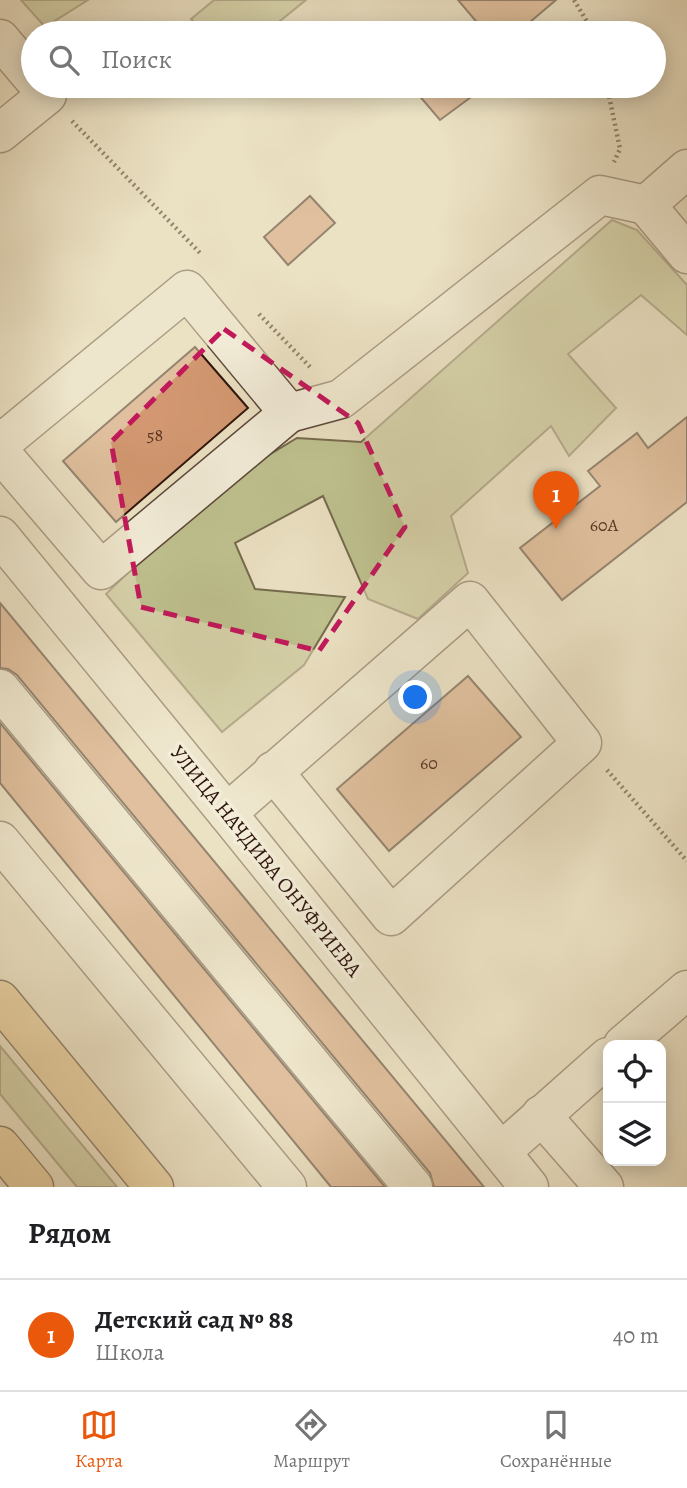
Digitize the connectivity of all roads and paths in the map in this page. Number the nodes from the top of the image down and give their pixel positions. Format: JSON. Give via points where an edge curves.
{"nodes":[{"id":1,"x":574,"y":0,"type":"edge"},
{"id":2,"x":587,"y":21,"type":"edge"},
{"id":3,"x":0,"y":40,"type":"edge"},
{"id":4,"x":21,"y":64,"type":"edge"},
{"id":5,"x":30,"y":98,"type":"edge"},
{"id":6,"x":52,"y":98,"type":"edge"},
{"id":7,"x":609,"y":98,"type":"edge"},
{"id":8,"x":0,"y":133,"type":"edge"},
{"id":9,"x":687,"y":169,"type":"edge"},
{"id":10,"x":600,"y":195,"type":"junction"},
{"id":11,"x":646,"y":205,"type":"junction"},
{"id":12,"x":687,"y":254,"type":"edge"},
{"id":13,"x":208,"y":261,"type":"dead end"},
{"id":14,"x":256,"y":311,"type":"dead end"},
{"id":15,"x":341,"y":399,"type":"junction"},
{"id":16,"x":289,"y":413,"type":"junction"},
{"id":17,"x":0,"y":444,"type":"edge"},
{"id":18,"x":0,"y":452,"type":"edge"},
{"id":19,"x":0,"y":536,"type":"edge"},
{"id":20,"x":0,"y":689,"type":"edge"},
{"id":21,"x":582,"y":743,"type":"junction"},
{"id":22,"x":273,"y":771,"type":"junction"},
{"id":23,"x":228,"y":813,"type":"junction"},
{"id":24,"x":0,"y":841,"type":"edge"},
{"id":25,"x":687,"y":861,"type":"edge"},
{"id":26,"x":687,"y":990,"type":"edge"},
{"id":27,"x":0,"y":1000,"type":"edge"},
{"id":28,"x":629,"y":1040,"type":"edge"},
{"id":29,"x":603,"y":1062,"type":"edge"},
{"id":30,"x":541,"y":1115,"type":"junction"},
{"id":31,"x":0,"y":1146,"type":"edge"},
{"id":32,"x":501,"y":1152,"type":"junction"},
{"id":33,"x":34,"y":1187,"type":"edge"},
{"id":34,"x":154,"y":1187,"type":"edge"},
{"id":35,"x":288,"y":1187,"type":"edge"},
{"id":36,"x":413,"y":1187,"type":"edge"},
{"id":37,"x":529,"y":1187,"type":"edge"},
{"id":38,"x":604,"y":1187,"type":"edge"}],
"edges":[{"from":1,"to":2,"type":"path"},
{"from":3,"to":4,"type":"street"},
{"from":5,"to":8,"type":"street"},
{"from":6,"to":13,"type":"path"},
{"from":7,"to":10,"type":"path","via":[[620,149]]},
{"from":9,"to":11,"type":"street"},
{"from":10,"to":11,"type":"street"},
{"from":10,"to":15,"type":"street"},
{"from":11,"to":12,"type":"street"},
{"from":14,"to":15,"type":"path"},
{"from":15,"to":16,"type":"street"},
{"from":16,"to":17,"type":"street","via":[[187,290]]},
{"from":16,"to":18,"type":"street","via":[[101,570]]},
{"from":19,"to":23,"type":"street","name":"УЛИЦА НАЧДИВА ОНУФРИЕВА"},
{"from":20,"to":36,"type":"street"},
{"from":21,"to":22,"type":"street","via":[[470,601]]},
{"from":21,"to":22,"type":"street","via":[[391,916]]},
{"from":21,"to":25,"type":"path"},
{"from":22,"to":23,"type":"street"},
{"from":23,"to":32,"type":"street","name":"УЛИЦА НАЧДИВА ОНУФРИЕВА"},
{"from":24,"to":35,"type":"street"},
{"from":26,"to":28,"type":"street"},
{"from":27,"to":34,"type":"main road"},
{"from":29,"to":30,"type":"street"},
{"from":30,"to":32,"type":"street"},
{"from":30,"to":38,"type":"street"},
{"from":31,"to":33,"type":"main road"},
{"from":32,"to":37,"type":"street","name":"УЛИЦА НАЧДИВА ОНУФРИЕВА"}]}
